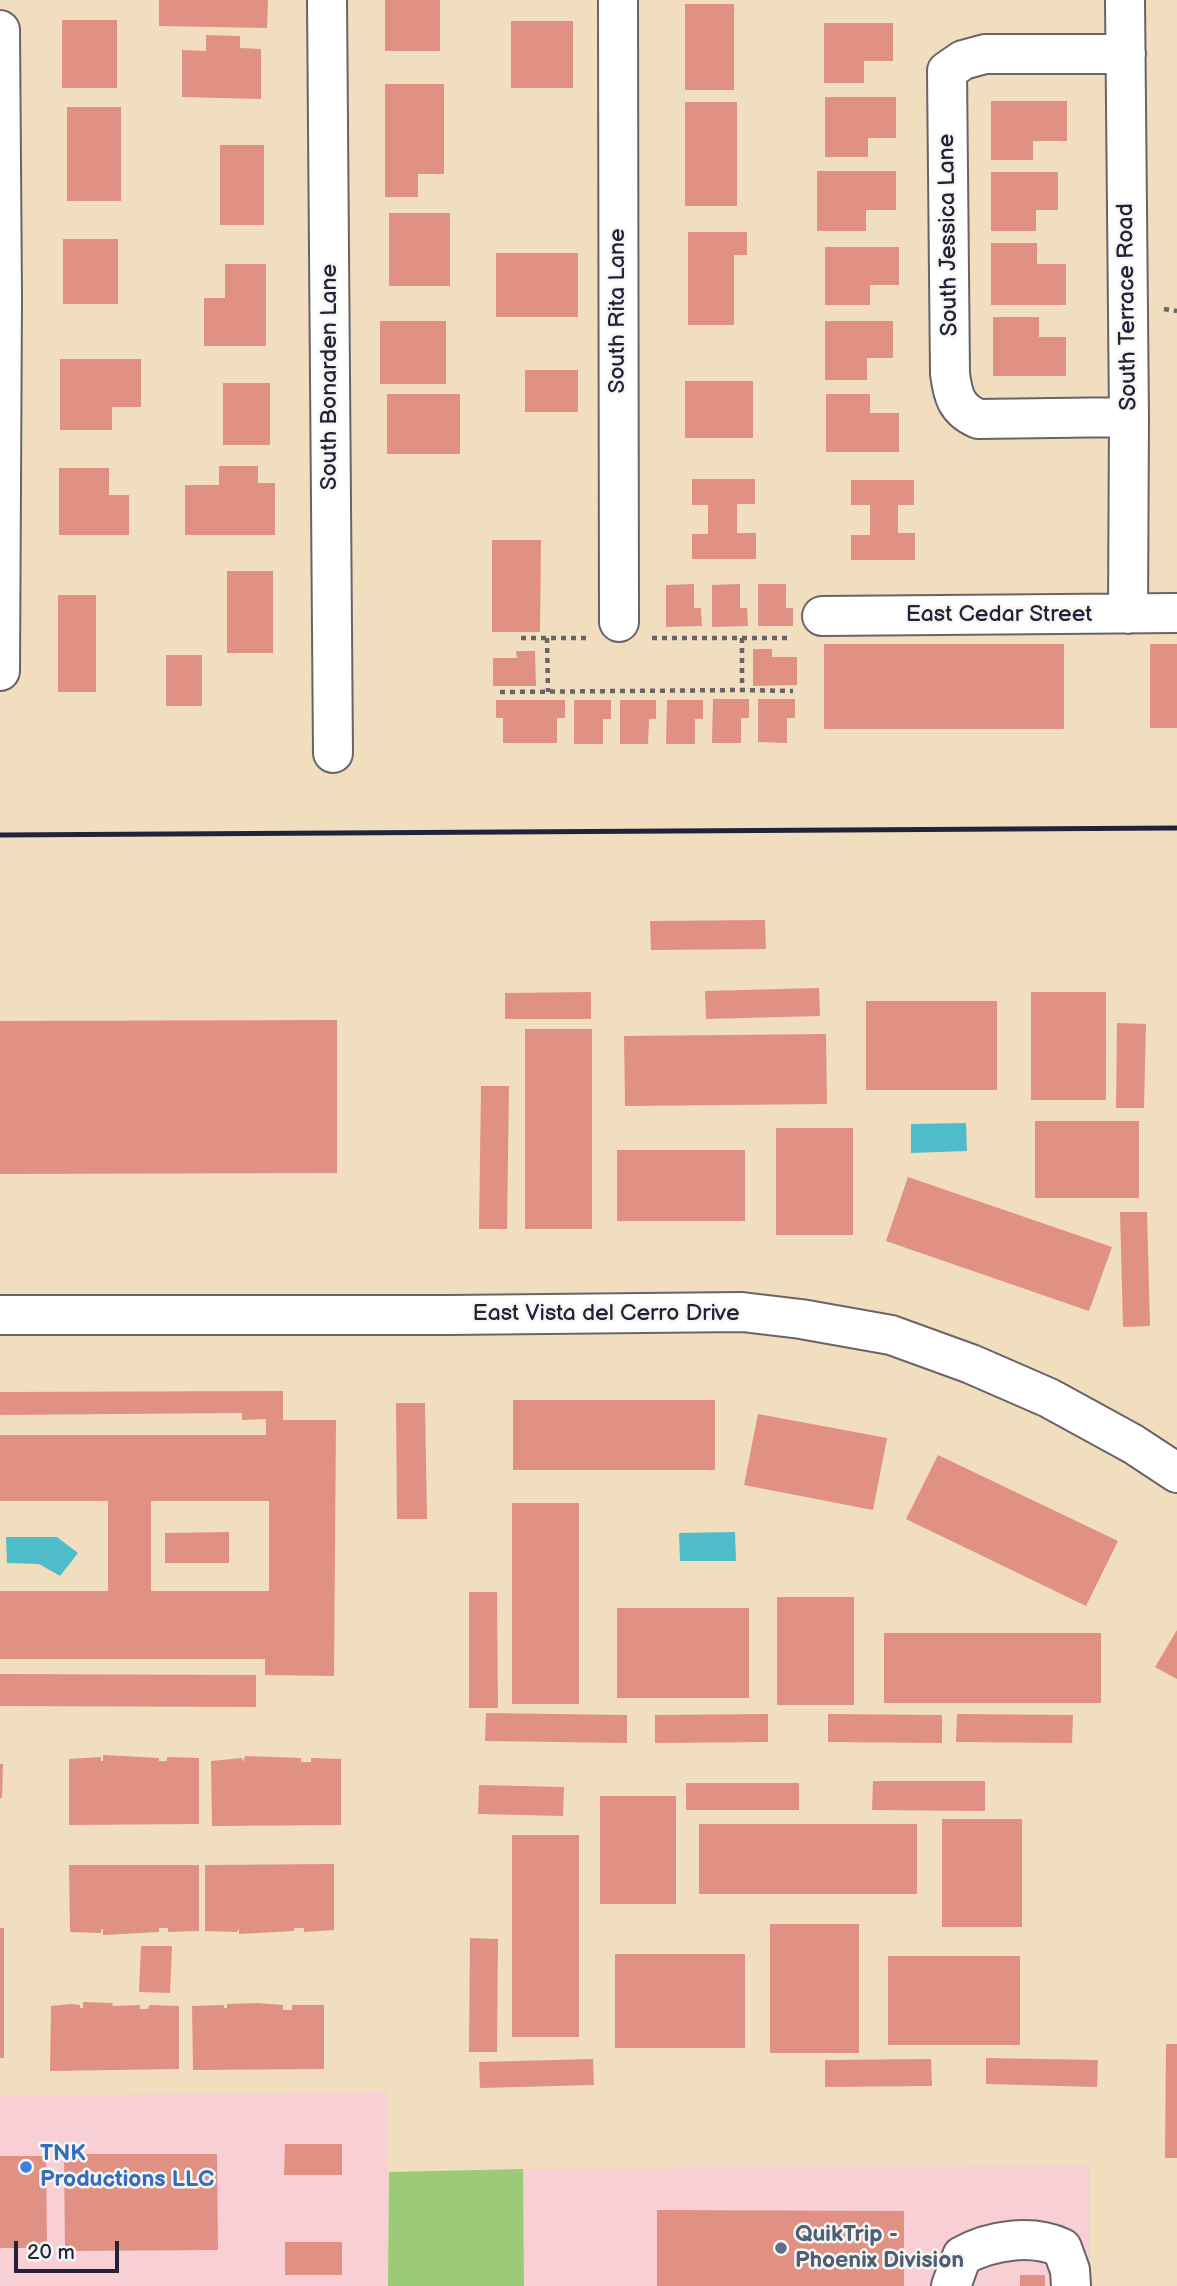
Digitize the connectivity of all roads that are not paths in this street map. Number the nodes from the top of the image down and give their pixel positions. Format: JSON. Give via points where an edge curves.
{"nodes":[{"id":1,"x":327,"y":0,"type":"edge"},
{"id":2,"x":618,"y":0,"type":"edge"},
{"id":3,"x":1125,"y":0,"type":"edge"},
{"id":4,"x":0,"y":30,"type":"edge"},
{"id":5,"x":1126,"y":54,"type":"junction"},
{"id":6,"x":1,"y":298,"type":"edge"},
{"id":7,"x":1129,"y":417,"type":"junction"},
{"id":8,"x":1177,"y":613,"type":"edge"},
{"id":9,"x":1128,"y":614,"type":"junction"},
{"id":10,"x":807,"y":627,"type":"road end"},
{"id":11,"x":619,"y":630,"type":"road end"},
{"id":12,"x":0,"y":671,"type":"edge"},
{"id":13,"x":333,"y":753,"type":"dead end"},
{"id":14,"x":0,"y":1315,"type":"edge"},
{"id":15,"x":1177,"y":1473,"type":"edge"},
{"id":16,"x":951,"y":2286,"type":"edge"},
{"id":17,"x":1071,"y":2286,"type":"edge"}],
"edges":[{"from":1,"to":13,"type":"street","name":"South Bonarden Lane"},
{"from":2,"to":11,"type":"street","name":"South Rita Lane"},
{"from":3,"to":5,"type":"street","name":"South Terrace Road"},
{"from":4,"to":6,"type":"street"},
{"from":5,"to":7,"type":"street","name":"South Terrace Road"},
{"from":5,"to":7,"type":"street","name":"South Jessica Lane","via":[[985,54],[962,60],[947,71],[947,112],[950,374],[958,405],[978,419]]},
{"from":6,"to":12,"type":"street"},
{"from":7,"to":9,"type":"street","name":"South Terrace Road"},
{"from":8,"to":9,"type":"street","name":"East Cedar Street"},
{"from":9,"to":10,"type":"street","name":"East Cedar Street"},
{"from":14,"to":15,"type":"street","name":"East Vista del Cerro Drive","via":[[742,1312],[802,1319],[891,1335],[971,1364],[1049,1398]]},
{"from":16,"to":17,"type":"street","via":[[962,2256],[978,2247],[1028,2240],[1062,2248]]}]}
